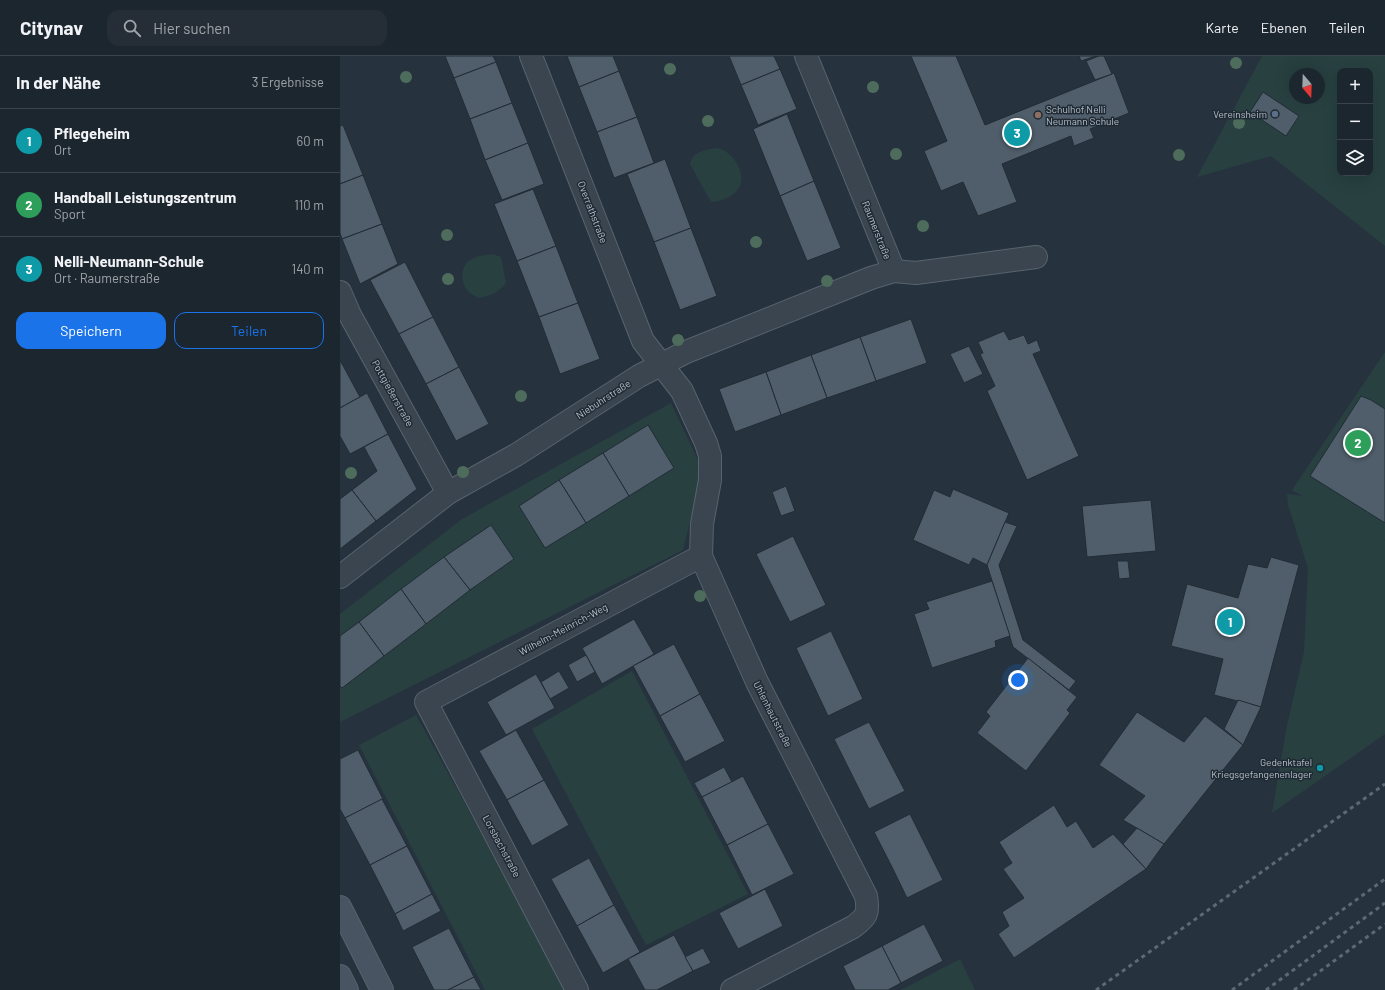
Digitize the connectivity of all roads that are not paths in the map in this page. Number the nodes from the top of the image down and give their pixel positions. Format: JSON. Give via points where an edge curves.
{"nodes":[{"id":1,"x":531,"y":56,"type":"edge"},
{"id":2,"x":806,"y":56,"type":"edge"},
{"id":3,"x":1036,"y":257,"type":"dead end"},
{"id":4,"x":894,"y":271,"type":"junction"},
{"id":5,"x":340,"y":292,"type":"edge"},
{"id":6,"x":662,"y":365,"type":"junction"},
{"id":7,"x":448,"y":493,"type":"junction"},
{"id":8,"x":701,"y":556,"type":"junction"},
{"id":9,"x":340,"y":577,"type":"edge"},
{"id":10,"x":426,"y":702,"type":"joint"},
{"id":11,"x":340,"y":907,"type":"edge"},
{"id":12,"x":340,"y":976,"type":"edge"},
{"id":13,"x":347,"y":990,"type":"edge"},
{"id":14,"x":382,"y":990,"type":"edge"},
{"id":15,"x":578,"y":990,"type":"edge"},
{"id":16,"x":732,"y":990,"type":"edge"}],
"edges":[{"from":1,"to":6,"type":"street","name":"Overrathstraße","via":[[643,340]]},
{"from":2,"to":4,"type":"street","name":"Raumerstraße"},
{"from":3,"to":4,"type":"street","name":"Raumerstraße","via":[[916,273]]},
{"from":4,"to":6,"type":"street","name":"Niebuhrstraße","via":[[745,328],[686,352]]},
{"from":5,"to":7,"type":"street","name":"Pottgießerstraße","via":[[350,315]]},
{"from":6,"to":7,"type":"street","name":"Niebuhrstraße","via":[[639,376],[516,455]]},
{"from":6,"to":8,"type":"street","name":"Uhlenhautstraße","via":[[682,391],[710,456],[710,480],[702,524]]},
{"from":7,"to":9,"type":"street","name":"Niebuhrstraße"},
{"from":8,"to":10,"type":"street","name":"Wilhelm-Meinrich-Weg"},
{"from":8,"to":16,"type":"street","name":"Uhlenhautstraße","via":[[757,682],[866,896],[868,907],[861,922],[853,927]]},
{"from":10,"to":15,"type":"street","name":"Lorsbachstraße"},
{"from":11,"to":14,"type":"main road"},
{"from":12,"to":13,"type":"main road"}]}
